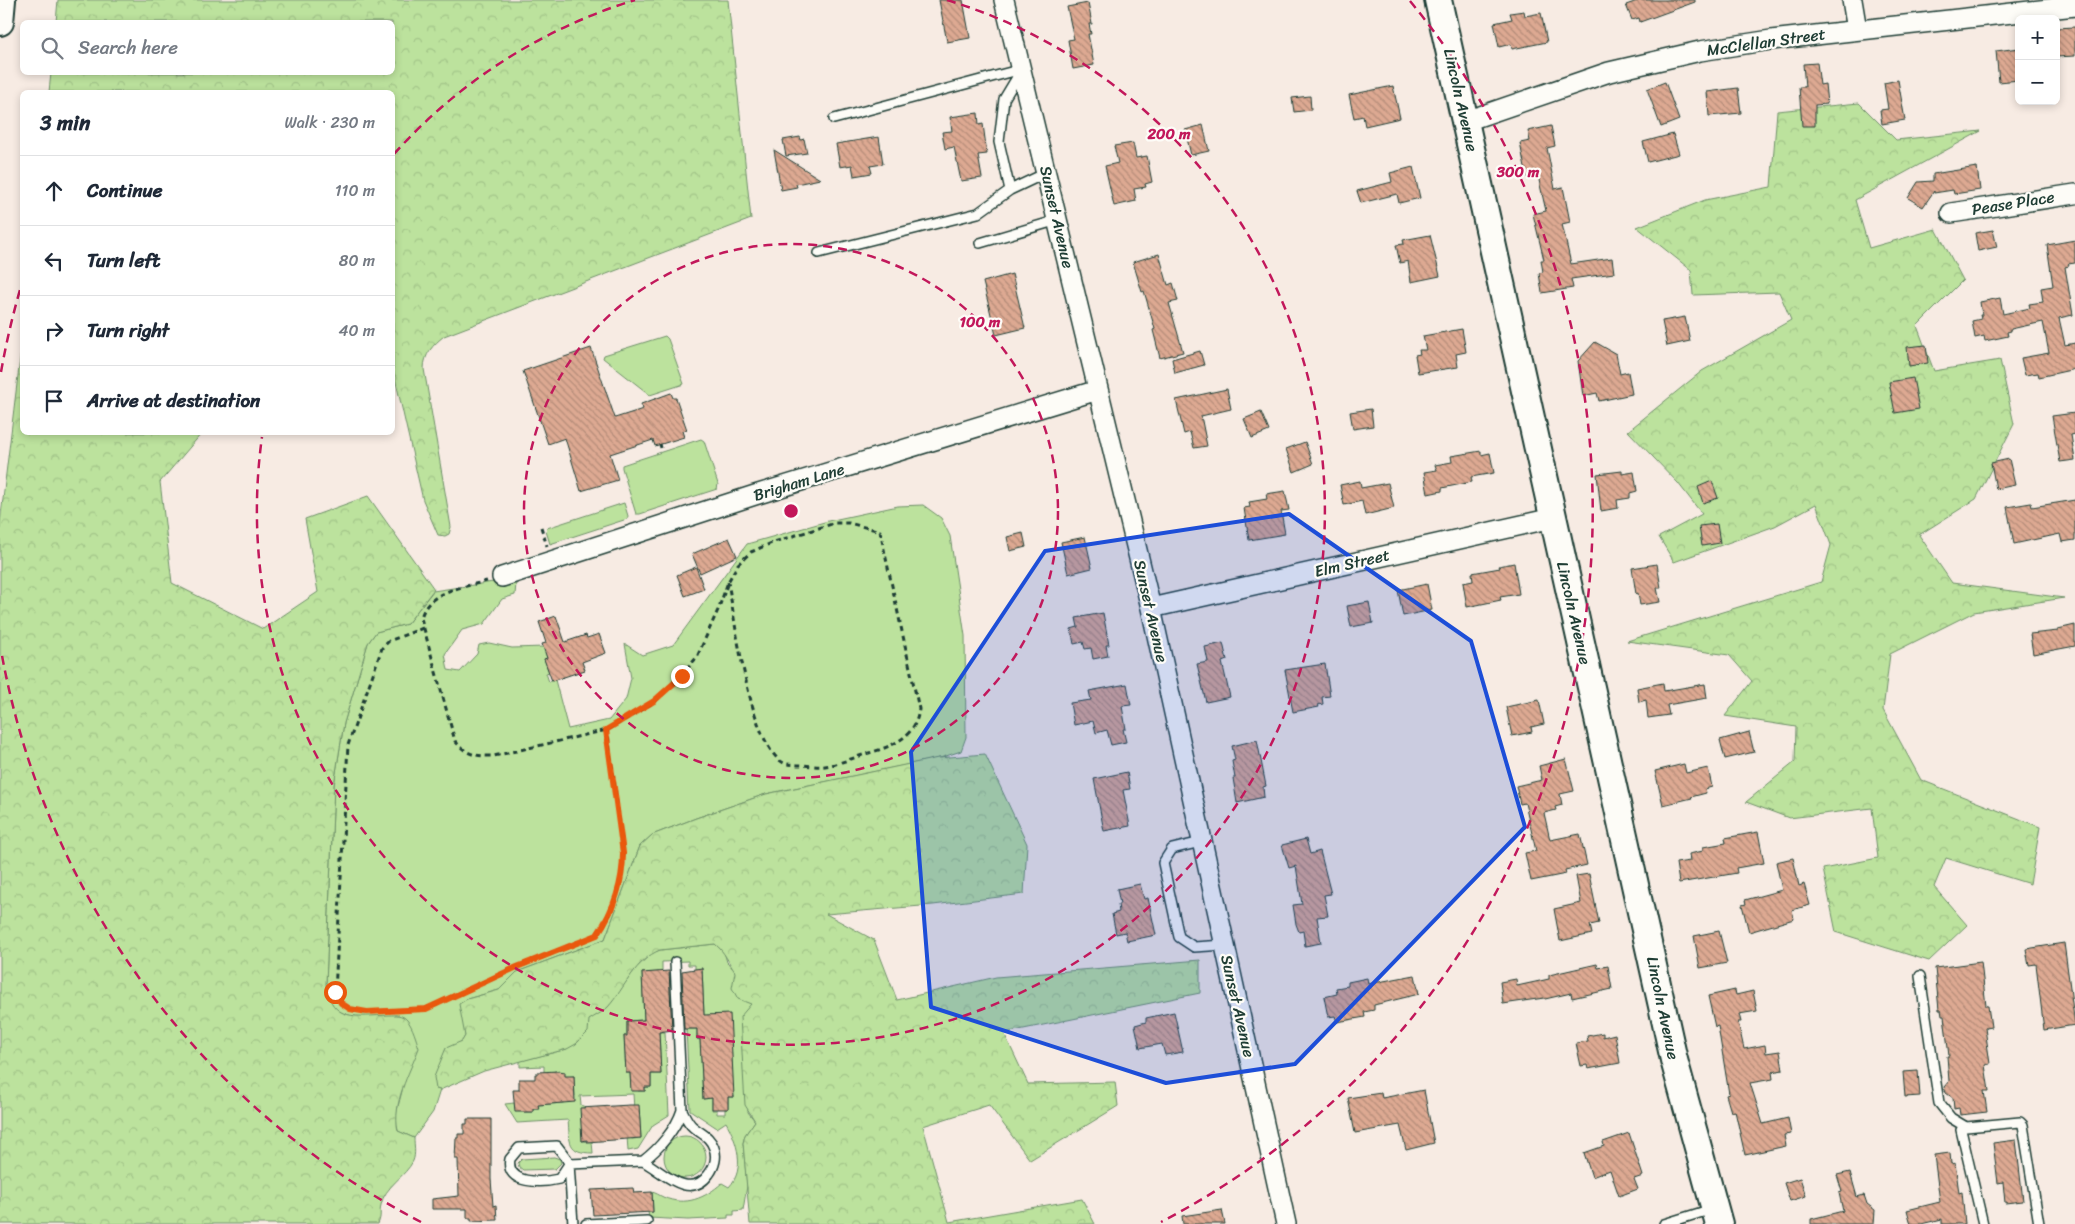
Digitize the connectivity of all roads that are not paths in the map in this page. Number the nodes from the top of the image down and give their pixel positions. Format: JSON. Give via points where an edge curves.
{"nodes":[{"id":1,"x":2,"y":0,"type":"edge"},
{"id":2,"x":1004,"y":0,"type":"edge"},
{"id":3,"x":1438,"y":0,"type":"edge"},
{"id":4,"x":1852,"y":0,"type":"edge"},
{"id":5,"x":2075,"y":6,"type":"edge"},
{"id":6,"x":0,"y":22,"type":"edge"},
{"id":7,"x":1857,"y":30,"type":"junction"},
{"id":8,"x":1022,"y":69,"type":"junction"},
{"id":9,"x":834,"y":119,"type":"dead end"},
{"id":10,"x":1466,"y":121,"type":"junction"},
{"id":11,"x":1047,"y":173,"type":"junction"},
{"id":12,"x":1010,"y":190,"type":"junction"},
{"id":13,"x":2075,"y":194,"type":"edge"},
{"id":14,"x":1951,"y":213,"type":"dead end"},
{"id":15,"x":1058,"y":220,"type":"junction"},
{"id":16,"x":980,"y":243,"type":"dead end"},
{"id":17,"x":819,"y":253,"type":"dead end"},
{"id":18,"x":1098,"y":390,"type":"junction"},
{"id":19,"x":1553,"y":518,"type":"junction"},
{"id":20,"x":502,"y":577,"type":"road end"},
{"id":21,"x":1152,"y":608,"type":"junction"},
{"id":22,"x":1201,"y":842,"type":"junction"},
{"id":23,"x":1225,"y":945,"type":"junction"},
{"id":24,"x":675,"y":962,"type":"dead end"},
{"id":25,"x":1920,"y":976,"type":"dead end"},
{"id":26,"x":682,"y":1110,"type":"junction"},
{"id":27,"x":1961,"y":1130,"type":"dead end"},
{"id":28,"x":643,"y":1160,"type":"junction"},
{"id":29,"x":569,"y":1164,"type":"junction"},
{"id":30,"x":1717,"y":1216,"type":"edge"},
{"id":31,"x":648,"y":1221,"type":"dead end"},
{"id":32,"x":573,"y":1224,"type":"edge"},
{"id":33,"x":586,"y":1224,"type":"edge"},
{"id":34,"x":1286,"y":1224,"type":"edge"},
{"id":35,"x":1664,"y":1224,"type":"edge"},
{"id":36,"x":1983,"y":1224,"type":"edge"},
{"id":37,"x":2039,"y":1224,"type":"edge"}],
"edges":[{"from":1,"to":6,"type":"street"},
{"from":2,"to":8,"type":"street","name":"Sunset Avenue"},
{"from":3,"to":10,"type":"street","name":"Lincoln Avenue"},
{"from":4,"to":7,"type":"street"},
{"from":5,"to":7,"type":"street","name":"McClellan Street"},
{"from":7,"to":10,"type":"street","name":"McClellan Street","via":[[1744,44],[1651,62],[1609,72]]},
{"from":8,"to":9,"type":"lane"},
{"from":8,"to":11,"type":"street","name":"Sunset Avenue"},
{"from":8,"to":12,"type":"lane","via":[[1004,99],[999,142]]},
{"from":10,"to":19,"type":"street","name":"Lincoln Avenue"},
{"from":11,"to":12,"type":"lane"},
{"from":11,"to":15,"type":"street","name":"Sunset Avenue"},
{"from":12,"to":17,"type":"lane","via":[[978,213]]},
{"from":13,"to":14,"type":"street","name":"Pease Place"},
{"from":15,"to":16,"type":"lane"},
{"from":15,"to":18,"type":"street","name":"Sunset Avenue"},
{"from":18,"to":20,"type":"street","name":"Brigham Lane"},
{"from":18,"to":21,"type":"street","name":"Sunset Avenue"},
{"from":19,"to":21,"type":"street","name":"Elm Street"},
{"from":19,"to":30,"type":"street","name":"Lincoln Avenue","via":[[1674,1060]]},
{"from":21,"to":22,"type":"street","name":"Sunset Avenue"},
{"from":22,"to":23,"type":"street","name":"Sunset Avenue"},
{"from":22,"to":23,"type":"lane","via":[[1172,849],[1163,863],[1178,937],[1194,947]]},
{"from":23,"to":34,"type":"street","name":"Sunset Avenue"},
{"from":24,"to":26,"type":"lane"},
{"from":25,"to":37,"type":"lane","via":[[1939,1103],[1951,1118],[1966,1127],[2020,1122],[2023,1125]]},
{"from":26,"to":28,"type":"lane","via":[[673,1130]]},
{"from":26,"to":28,"type":"lane","via":[[693,1127],[708,1136],[714,1147],[714,1166],[708,1175],[692,1185],[682,1184],[672,1181]]},
{"from":27,"to":36,"type":"lane"},
{"from":28,"to":29,"type":"lane"},
{"from":29,"to":29,"type":"lane","via":[[558,1179],[525,1180],[514,1174],[510,1163],[519,1148],[557,1146]]},
{"from":29,"to":32,"type":"lane"},
{"from":30,"to":35,"type":"lane"},
{"from":31,"to":33,"type":"lane"}]}
